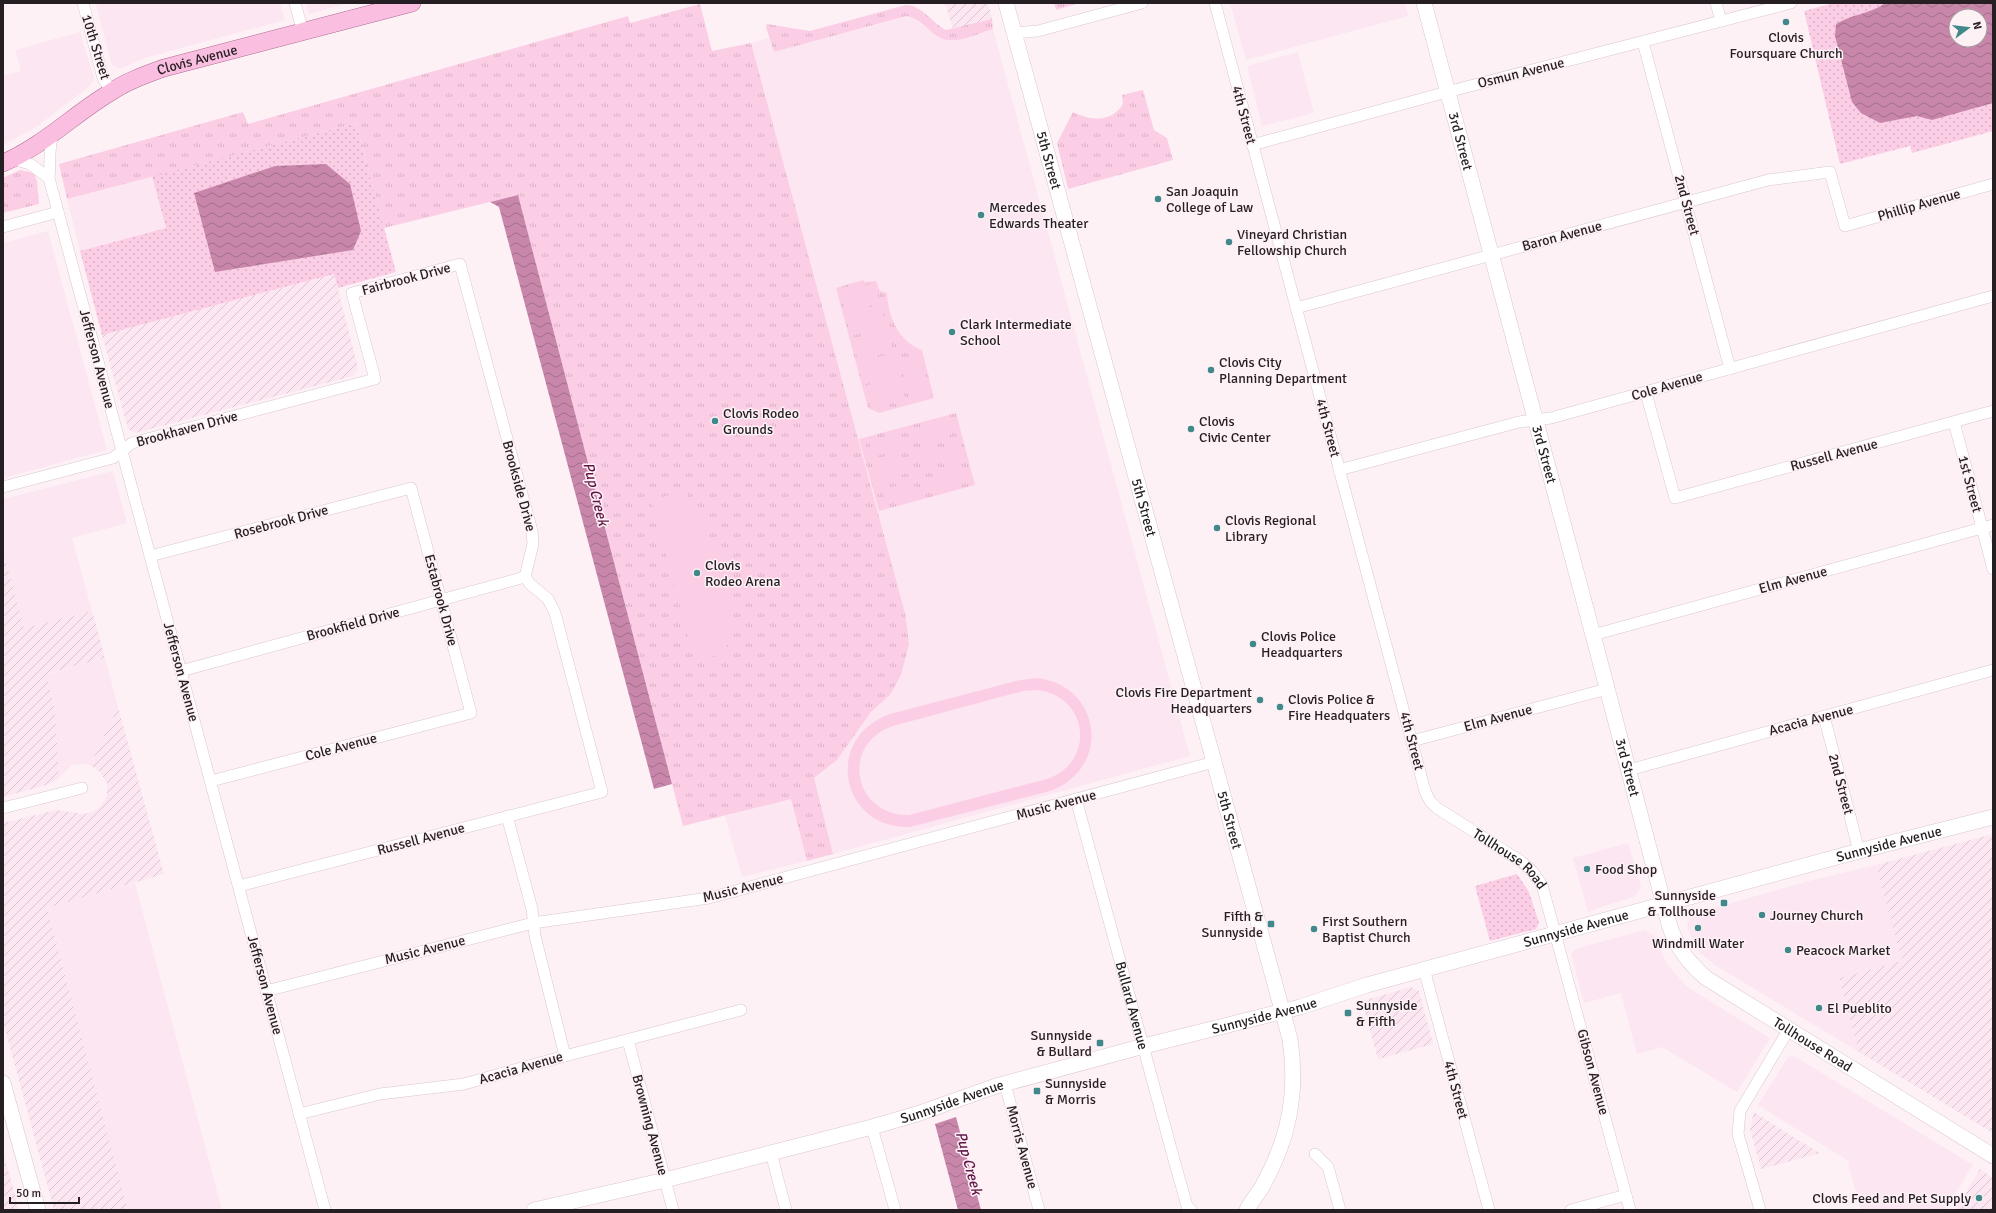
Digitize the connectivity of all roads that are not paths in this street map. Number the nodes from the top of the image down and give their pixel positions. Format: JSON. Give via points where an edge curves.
{"nodes":[{"id":1,"x":83,"y":3,"type":"edge"},
{"id":2,"x":295,"y":3,"type":"edge"},
{"id":3,"x":412,"y":3,"type":"edge"},
{"id":4,"x":1006,"y":3,"type":"edge"},
{"id":5,"x":1142,"y":3,"type":"edge"},
{"id":6,"x":1215,"y":3,"type":"edge"},
{"id":7,"x":1424,"y":3,"type":"edge"},
{"id":8,"x":1716,"y":3,"type":"edge"},
{"id":9,"x":1791,"y":3,"type":"edge"},
{"id":10,"x":1722,"y":21,"type":"junction"},
{"id":11,"x":303,"y":32,"type":"junction"},
{"id":12,"x":1014,"y":33,"type":"junction"},
{"id":13,"x":1643,"y":42,"type":"junction"},
{"id":14,"x":111,"y":91,"type":"junction"},
{"id":15,"x":1447,"y":92,"type":"junction"},
{"id":16,"x":53,"y":134,"type":"junction"},
{"id":17,"x":1252,"y":144,"type":"junction"},
{"id":18,"x":7,"y":161,"type":"edge"},
{"id":19,"x":49,"y":178,"type":"junction"},
{"id":20,"x":1993,"y":184,"type":"edge"},
{"id":21,"x":1686,"y":203,"type":"junction"},
{"id":22,"x":58,"y":212,"type":"junction"},
{"id":23,"x":1845,"y":226,"type":"joint"},
{"id":24,"x":3,"y":227,"type":"edge"},
{"id":25,"x":1490,"y":255,"type":"junction"},
{"id":26,"x":460,"y":264,"type":"joint"},
{"id":27,"x":1993,"y":296,"type":"edge"},
{"id":28,"x":1296,"y":308,"type":"junction"},
{"id":29,"x":1730,"y":369,"type":"junction"},
{"id":30,"x":375,"y":379,"type":"joint"},
{"id":31,"x":1646,"y":393,"type":"junction"},
{"id":32,"x":1993,"y":411,"type":"edge"},
{"id":33,"x":1535,"y":420,"type":"junction"},
{"id":34,"x":1954,"y":422,"type":"junction"},
{"id":35,"x":121,"y":450,"type":"junction"},
{"id":36,"x":1339,"y":470,"type":"junction"},
{"id":37,"x":3,"y":487,"type":"edge"},
{"id":38,"x":411,"y":488,"type":"joint"},
{"id":39,"x":1988,"y":527,"type":"edge"},
{"id":40,"x":150,"y":556,"type":"junction"},
{"id":41,"x":1993,"y":569,"type":"edge"},
{"id":42,"x":525,"y":577,"type":"junction"},
{"id":43,"x":442,"y":600,"type":"junction"},
{"id":44,"x":1593,"y":635,"type":"junction"},
{"id":45,"x":1993,"y":670,"type":"edge"},
{"id":46,"x":181,"y":671,"type":"junction"},
{"id":47,"x":1607,"y":689,"type":"junction"},
{"id":48,"x":471,"y":713,"type":"joint"},
{"id":49,"x":1824,"y":716,"type":"junction"},
{"id":50,"x":1412,"y":741,"type":"junction"},
{"id":51,"x":1214,"y":762,"type":"junction"},
{"id":52,"x":1629,"y":770,"type":"junction"},
{"id":53,"x":211,"y":781,"type":"junction"},
{"id":54,"x":82,"y":788,"type":"dead end"},
{"id":55,"x":1076,"y":799,"type":"junction"},
{"id":56,"x":1434,"y":805,"type":"joint"},
{"id":57,"x":3,"y":808,"type":"edge"},
{"id":58,"x":507,"y":816,"type":"junction"},
{"id":59,"x":1993,"y":817,"type":"edge"},
{"id":60,"x":1859,"y":851,"type":"junction"},
{"id":61,"x":239,"y":886,"type":"junction"},
{"id":62,"x":1664,"y":905,"type":"junction"},
{"id":63,"x":533,"y":923,"type":"junction"},
{"id":64,"x":1556,"y":934,"type":"junction"},
{"id":65,"x":1424,"y":969,"type":"junction"},
{"id":66,"x":266,"y":991,"type":"junction"},
{"id":67,"x":741,"y":1010,"type":"dead end"},
{"id":68,"x":1283,"y":1011,"type":"junction"},
{"id":69,"x":1789,"y":1030,"type":"junction"},
{"id":70,"x":628,"y":1040,"type":"junction"},
{"id":71,"x":1144,"y":1046,"type":"junction"},
{"id":72,"x":565,"y":1056,"type":"junction"},
{"id":73,"x":3,"y":1083,"type":"edge"},
{"id":74,"x":1004,"y":1084,"type":"junction"},
{"id":75,"x":300,"y":1114,"type":"junction"},
{"id":76,"x":872,"y":1127,"type":"junction"},
{"id":77,"x":771,"y":1153,"type":"junction"},
{"id":78,"x":1315,"y":1154,"type":"dead end"},
{"id":79,"x":1993,"y":1156,"type":"edge"},
{"id":80,"x":666,"y":1180,"type":"junction"},
{"id":81,"x":1626,"y":1195,"type":"junction"},
{"id":82,"x":562,"y":1207,"type":"edge"},
{"id":83,"x":38,"y":1210,"type":"edge"},
{"id":84,"x":325,"y":1210,"type":"edge"},
{"id":85,"x":534,"y":1210,"type":"edge"},
{"id":86,"x":673,"y":1210,"type":"edge"},
{"id":87,"x":786,"y":1210,"type":"edge"},
{"id":88,"x":895,"y":1210,"type":"edge"},
{"id":89,"x":1039,"y":1210,"type":"edge"},
{"id":90,"x":1191,"y":1210,"type":"edge"},
{"id":91,"x":1247,"y":1210,"type":"edge"},
{"id":92,"x":1340,"y":1210,"type":"edge"},
{"id":93,"x":1488,"y":1210,"type":"edge"},
{"id":94,"x":1571,"y":1210,"type":"edge"},
{"id":95,"x":1630,"y":1210,"type":"edge"},
{"id":96,"x":1760,"y":1210,"type":"edge"}],
"edges":[{"from":1,"to":14,"type":"street","name":"10th Street","via":[[103,77]]},
{"from":2,"to":11,"type":"street"},
{"from":3,"to":11,"type":"main road","name":"Clovis Avenue"},
{"from":4,"to":12,"type":"main road","name":"5th Street"},
{"from":5,"to":12,"type":"street","via":[[1043,30]]},
{"from":6,"to":17,"type":"street","name":"4th Street"},
{"from":7,"to":15,"type":"main road","name":"3rd Street"},
{"from":8,"to":10,"type":"street"},
{"from":9,"to":10,"type":"street","name":"Osmun Avenue"},
{"from":10,"to":13,"type":"street","name":"Osmun Avenue"},
{"from":11,"to":14,"type":"main road","name":"Clovis Avenue","via":[[164,68]]},
{"from":12,"to":51,"type":"main road","name":"5th Street"},
{"from":13,"to":15,"type":"street","name":"Osmun Avenue"},
{"from":13,"to":21,"type":"street","name":"2nd Street"},
{"from":14,"to":16,"type":"main road","name":"Clovis Avenue"},
{"from":15,"to":17,"type":"street","name":"Osmun Avenue"},
{"from":15,"to":25,"type":"main road","name":"3rd Street"},
{"from":16,"to":18,"type":"main road","name":"Clovis Avenue"},
{"from":16,"to":19,"type":"street","name":"Jefferson Avenue"},
{"from":17,"to":28,"type":"street","name":"4th Street"},
{"from":18,"to":19,"type":"street","via":[[30,164]]},
{"from":19,"to":22,"type":"street","name":"Jefferson Avenue"},
{"from":20,"to":23,"type":"street","name":"Phillip Avenue"},
{"from":21,"to":23,"type":"street","name":"Baron Avenue","via":[[1768,180],[1830,172]]},
{"from":21,"to":25,"type":"street","name":"Baron Avenue"},
{"from":21,"to":29,"type":"street","name":"2nd Street"},
{"from":22,"to":24,"type":"street"},
{"from":22,"to":35,"type":"street","name":"Jefferson Avenue"},
{"from":25,"to":28,"type":"street","name":"Baron Avenue"},
{"from":25,"to":33,"type":"main road","name":"3rd Street"},
{"from":26,"to":30,"type":"street","name":"Fairbrook Drive","via":[[352,294]]},
{"from":26,"to":42,"type":"street","name":"Brookside Drive","via":[[532,531],[533,544]]},
{"from":27,"to":29,"type":"street","name":"Cole Avenue"},
{"from":28,"to":36,"type":"street","name":"4th Street"},
{"from":29,"to":31,"type":"street","name":"Cole Avenue"},
{"from":30,"to":35,"type":"street","name":"Brookhaven Drive","via":[[132,443]]},
{"from":31,"to":33,"type":"street","name":"Cole Avenue"},
{"from":31,"to":34,"type":"street","name":"Russell Avenue","via":[[1675,498]]},
{"from":32,"to":34,"type":"street","name":"Russell Avenue"},
{"from":33,"to":36,"type":"street","name":"Cole Avenue","via":[[1519,422]]},
{"from":33,"to":44,"type":"main road","name":"3rd Street"},
{"from":34,"to":39,"type":"street","name":"1st Street"},
{"from":35,"to":37,"type":"street","name":"Brookhaven Drive","via":[[113,458]]},
{"from":35,"to":40,"type":"street","name":"Jefferson Avenue"},
{"from":36,"to":50,"type":"street","name":"4th Street"},
{"from":38,"to":40,"type":"street","name":"Rosebrook Drive"},
{"from":38,"to":43,"type":"street","name":"Estabrook Drive"},
{"from":39,"to":41,"type":"street","name":"1st Street"},
{"from":39,"to":44,"type":"street","name":"Elm Avenue"},
{"from":40,"to":46,"type":"street","name":"Jefferson Avenue"},
{"from":42,"to":43,"type":"street","name":"Brookfield Drive"},
{"from":42,"to":58,"type":"street","name":"Russell Avenue","via":[[548,599],[555,613],[602,792]]},
{"from":43,"to":46,"type":"street","name":"Brookfield Drive"},
{"from":43,"to":48,"type":"street","name":"Estabrook Drive"},
{"from":44,"to":47,"type":"main road","name":"3rd Street"},
{"from":45,"to":49,"type":"street","name":"Acacia Avenue"},
{"from":46,"to":53,"type":"street","name":"Jefferson Avenue"},
{"from":47,"to":50,"type":"street","name":"Elm Avenue"},
{"from":47,"to":52,"type":"main road","name":"3rd Street"},
{"from":48,"to":53,"type":"street","name":"Cole Avenue"},
{"from":49,"to":52,"type":"street","name":"Acacia Avenue"},
{"from":49,"to":60,"type":"street","name":"2nd Street"},
{"from":50,"to":56,"type":"street","name":"4th Street","via":[[1425,791]]},
{"from":51,"to":55,"type":"street","name":"Music Avenue"},
{"from":51,"to":68,"type":"main road","name":"5th Street"},
{"from":52,"to":62,"type":"main road","name":"3rd Street"},
{"from":53,"to":61,"type":"street","name":"Jefferson Avenue"},
{"from":54,"to":57,"type":"street"},
{"from":55,"to":63,"type":"street","name":"Music Avenue","via":[[709,898]]},
{"from":55,"to":71,"type":"street","name":"Bullard Avenue"},
{"from":56,"to":64,"type":"street","name":"Tollhouse Road","via":[[1527,866],[1539,880]]},
{"from":58,"to":61,"type":"street","name":"Russell Avenue"},
{"from":58,"to":63,"type":"street","via":[[532,910]]},
{"from":59,"to":60,"type":"main road","name":"Sunnyside Avenue"},
{"from":60,"to":62,"type":"main road","name":"Sunnyside Avenue"},
{"from":61,"to":66,"type":"street","name":"Jefferson Avenue"},
{"from":62,"to":64,"type":"main road","name":"Sunnyside Avenue"},
{"from":62,"to":69,"type":"main road","name":"Tollhouse Road","via":[[1670,929],[1684,958],[1706,978]]},
{"from":63,"to":66,"type":"street","name":"Music Avenue"},
{"from":63,"to":72,"type":"street"},
{"from":64,"to":65,"type":"main road","name":"Sunnyside Avenue"},
{"from":64,"to":81,"type":"street","name":"Gibson Avenue"},
{"from":65,"to":68,"type":"main road","name":"Sunnyside Avenue"},
{"from":65,"to":93,"type":"street","name":"4th Street"},
{"from":66,"to":75,"type":"street","name":"Jefferson Avenue"},
{"from":67,"to":70,"type":"street","name":"Acacia Avenue"},
{"from":68,"to":71,"type":"main road","name":"Sunnyside Avenue"},
{"from":68,"to":91,"type":"main road","via":[[1293,1061],[1291,1112],[1269,1172]]},
{"from":69,"to":79,"type":"main road","name":"Tollhouse Road"},
{"from":69,"to":96,"type":"street","via":[[1740,1111],[1738,1134]]},
{"from":70,"to":72,"type":"street","name":"Acacia Avenue"},
{"from":70,"to":80,"type":"street","name":"Browning Avenue"},
{"from":71,"to":74,"type":"main road","name":"Sunnyside Avenue"},
{"from":71,"to":90,"type":"street","name":"Bullard Avenue","via":[[1187,1206]]},
{"from":72,"to":75,"type":"street","name":"Acacia Avenue","via":[[464,1084],[380,1094]]},
{"from":73,"to":83,"type":"main road"},
{"from":74,"to":76,"type":"main road","name":"Sunnyside Avenue"},
{"from":74,"to":89,"type":"street","name":"Morris Avenue"},
{"from":75,"to":84,"type":"street","name":"Jefferson Avenue"},
{"from":76,"to":77,"type":"main road","name":"Sunnyside Avenue"},
{"from":76,"to":88,"type":"street"},
{"from":77,"to":80,"type":"main road","name":"Sunnyside Avenue"},
{"from":77,"to":87,"type":"street"},
{"from":78,"to":92,"type":"street","via":[[1328,1167]]},
{"from":80,"to":82,"type":"main road","name":"Sunnyside Avenue"},
{"from":80,"to":86,"type":"street","name":"Browning Avenue"},
{"from":81,"to":94,"type":"street"},
{"from":81,"to":95,"type":"street","name":"Gibson Avenue"},
{"from":82,"to":85,"type":"main road","name":"Sunnyside Avenue"}]}
